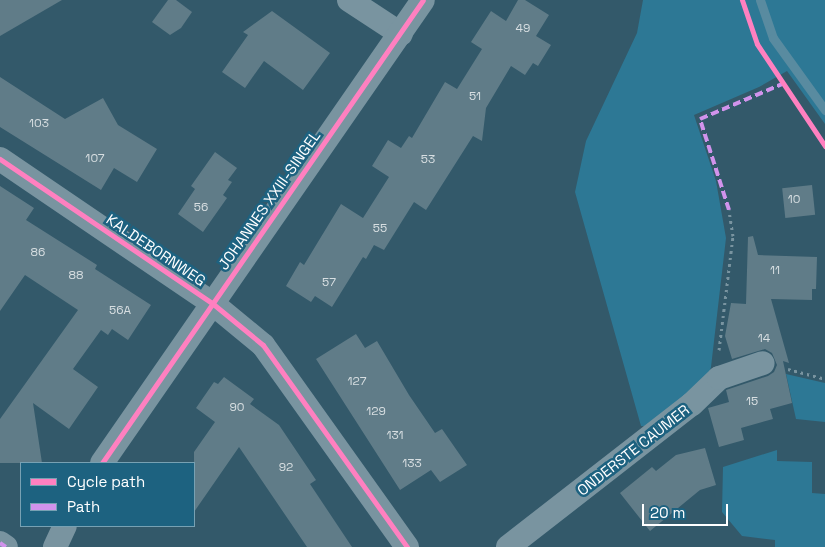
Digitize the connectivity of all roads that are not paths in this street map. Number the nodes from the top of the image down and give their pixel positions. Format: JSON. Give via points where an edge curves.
{"nodes":[{"id":1,"x":349,"y":0,"type":"edge"},
{"id":2,"x":424,"y":0,"type":"edge"},
{"id":3,"x":401,"y":34,"type":"junction"},
{"id":4,"x":0,"y":159,"type":"edge"},
{"id":5,"x":212,"y":303,"type":"junction"},
{"id":6,"x":763,"y":364,"type":"road end"},
{"id":7,"x":103,"y":462,"type":"edge"},
{"id":8,"x":65,"y":527,"type":"edge"},
{"id":9,"x":0,"y":543,"type":"edge"},
{"id":10,"x":6,"y":547,"type":"edge"},
{"id":11,"x":55,"y":547,"type":"edge"},
{"id":12,"x":406,"y":547,"type":"edge"},
{"id":13,"x":508,"y":547,"type":"edge"}],
"edges":[{"from":1,"to":3,"type":"street"},
{"from":2,"to":3,"type":"street","name":"JOHANNES XXIII-SINGEL"},
{"from":3,"to":5,"type":"street","name":"JOHANNES XXIII-SINGEL"},
{"from":4,"to":5,"type":"street","name":"KALDEBORNWEG"},
{"from":5,"to":7,"type":"street","name":"JOHANNES XXIII-SINGEL"},
{"from":5,"to":12,"type":"street","name":"KALDEBORNWEG","via":[[272,354]]},
{"from":6,"to":13,"type":"street","name":"ONDERSTE CAUMER","via":[[719,378],[692,404]]},
{"from":8,"to":11,"type":"street"},
{"from":9,"to":10,"type":"street"}]}
